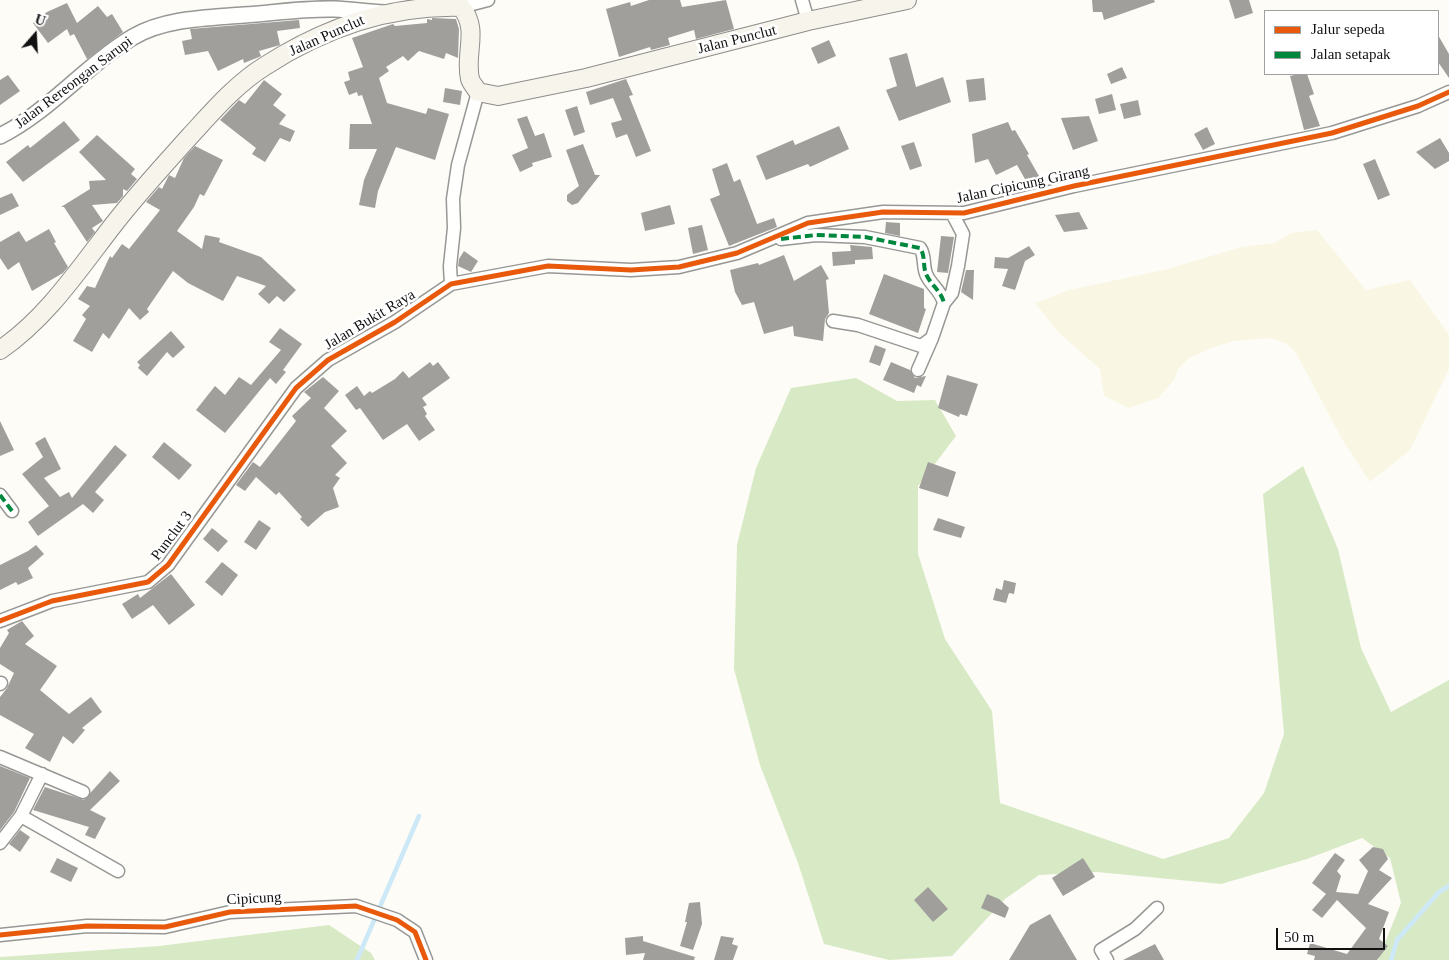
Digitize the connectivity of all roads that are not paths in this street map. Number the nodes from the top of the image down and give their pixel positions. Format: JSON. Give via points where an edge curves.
{"nodes":[{"id":1,"x":488,"y":0,"type":"edge"},
{"id":2,"x":802,"y":0,"type":"edge"},
{"id":3,"x":906,"y":0,"type":"edge"},
{"id":4,"x":461,"y":7,"type":"junction"},
{"id":5,"x":386,"y":13,"type":"junction"},
{"id":6,"x":808,"y":21,"type":"junction"},
{"id":7,"x":478,"y":92,"type":"junction"},
{"id":8,"x":1449,"y":92,"type":"edge"},
{"id":9,"x":0,"y":136,"type":"edge"},
{"id":10,"x":952,"y":213,"type":"junction"},
{"id":11,"x":766,"y":241,"type":"junction"},
{"id":12,"x":451,"y":284,"type":"junction"},
{"id":13,"x":944,"y":303,"type":"junction"},
{"id":14,"x":833,"y":321,"type":"dead end"},
{"id":15,"x":932,"y":338,"type":"junction"},
{"id":16,"x":0,"y":350,"type":"edge"},
{"id":17,"x":918,"y":370,"type":"dead end"},
{"id":18,"x":284,"y":402,"type":"joint"},
{"id":19,"x":0,"y":495,"type":"edge"},
{"id":20,"x":12,"y":511,"type":"dead end"},
{"id":21,"x":0,"y":621,"type":"edge"},
{"id":22,"x":0,"y":757,"type":"edge"},
{"id":23,"x":42,"y":774,"type":"junction"},
{"id":24,"x":83,"y":792,"type":"dead end"},
{"id":25,"x":21,"y":816,"type":"junction"},
{"id":26,"x":0,"y":843,"type":"edge"},
{"id":27,"x":118,"y":871,"type":"dead end"},
{"id":28,"x":1157,"y":908,"type":"dead end"},
{"id":29,"x":0,"y":935,"type":"edge"},
{"id":30,"x":426,"y":960,"type":"edge"},
{"id":31,"x":1107,"y":960,"type":"edge"}],
"edges":[{"from":1,"to":4,"type":"street"},
{"from":2,"to":6,"type":"street"},
{"from":3,"to":6,"type":"main road","name":"Jalan Punclut"},
{"from":4,"to":5,"type":"main road","name":"Jalan Punclut","via":[[431,6]]},
{"from":4,"to":7,"type":"main road","via":[[468,16],[471,29],[470,79]]},
{"from":5,"to":9,"type":"street","name":"Jalan Rereongan Sarupi","via":[[333,9],[162,24],[107,54],[71,87],[14,130]]},
{"from":5,"to":16,"type":"main road","name":"Jalan Punclut","via":[[349,23],[264,66],[224,98],[138,193],[49,308]]},
{"from":6,"to":7,"type":"main road","name":"Jalan Punclut","via":[[586,78],[498,96]]},
{"from":7,"to":12,"type":"street","via":[[458,165],[453,199]]},
{"from":8,"to":10,"type":"street","name":"Jalan Cipicung Girang","via":[[1418,106],[1332,133]]},
{"from":10,"to":11,"type":"street","name":"Jalan Cipicung Girang","via":[[860,214],[808,223]]},
{"from":10,"to":13,"type":"street","via":[[963,234],[952,293]]},
{"from":11,"to":12,"type":"street","name":"Jalan Cipicung Girang","via":[[737,253],[679,267],[631,270],[548,266]]},
{"from":11,"to":13,"type":"street","via":[[816,235],[865,237],[920,248],[924,252],[926,275],[941,293]]},
{"from":12,"to":18,"type":"street","name":"Jalan Bukit Raya","via":[[395,322],[328,360]]},
{"from":13,"to":15,"type":"street"},
{"from":14,"to":15,"type":"street","via":[[921,346]]},
{"from":15,"to":17,"type":"street"},
{"from":18,"to":21,"type":"street","name":"Punclut 3","via":[[168,565],[148,582],[52,601]]},
{"from":19,"to":20,"type":"street"},
{"from":22,"to":23,"type":"street"},
{"from":23,"to":24,"type":"street"},
{"from":23,"to":25,"type":"street"},
{"from":25,"to":26,"type":"street"},
{"from":25,"to":27,"type":"street"},
{"from":28,"to":31,"type":"street","via":[[1135,929],[1101,950]]},
{"from":29,"to":30,"type":"street","name":"Cipicung","via":[[87,926],[165,927],[230,912],[356,906],[397,920],[415,932]]}]}
